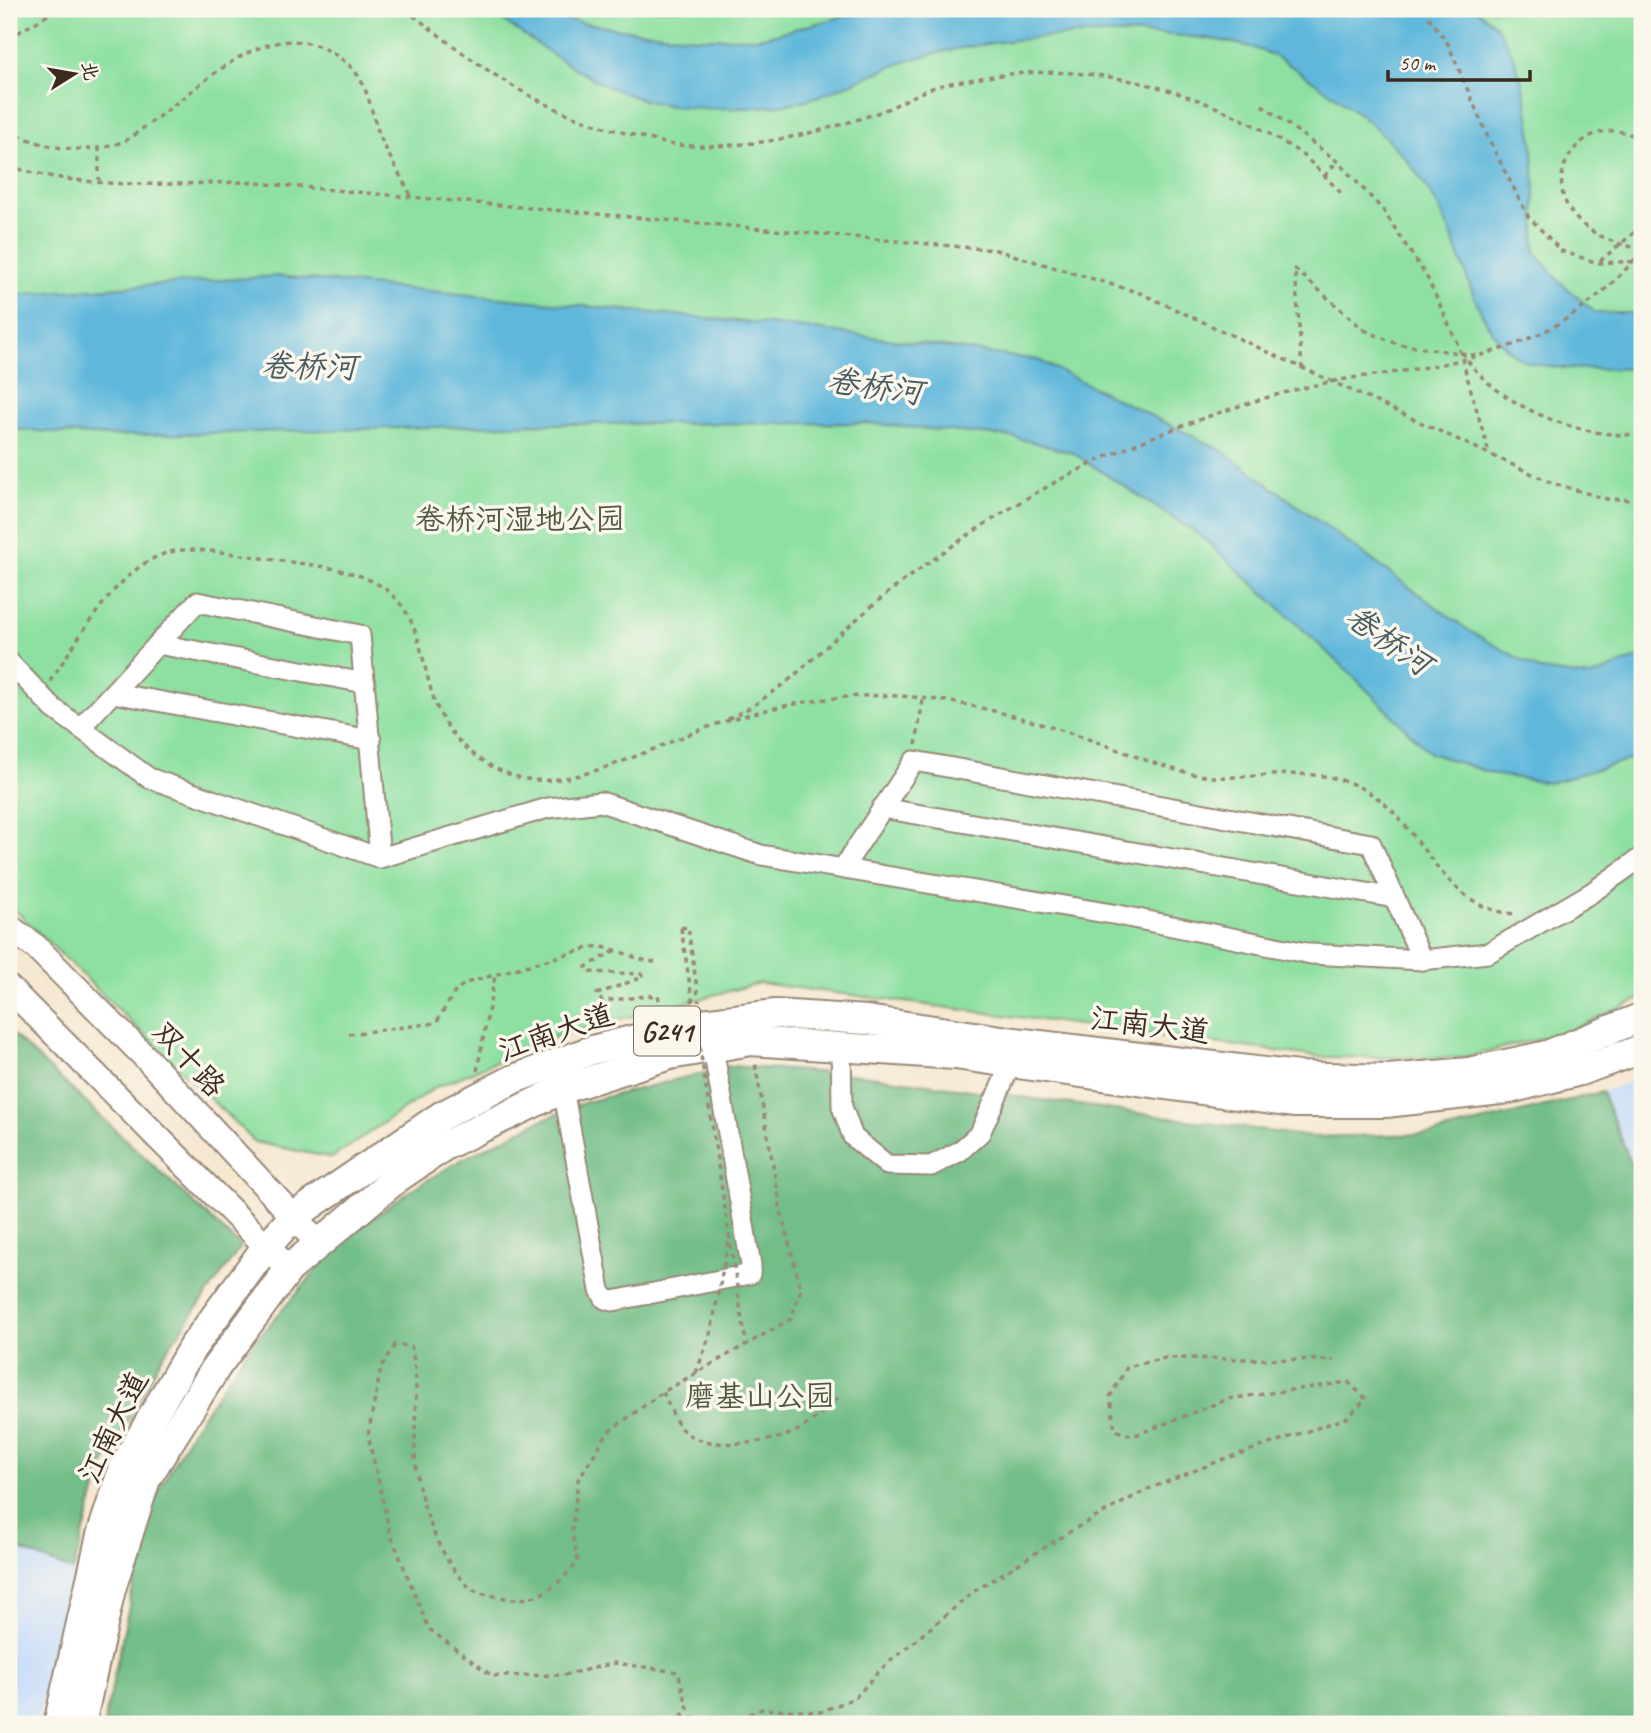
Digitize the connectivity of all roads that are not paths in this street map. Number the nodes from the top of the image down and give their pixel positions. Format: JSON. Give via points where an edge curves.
{"nodes":[{"id":1,"x":158,"y":644,"type":"junction"},
{"id":2,"x":9,"y":662,"type":"edge"},
{"id":3,"x":365,"y":683,"type":"junction"},
{"id":4,"x":113,"y":693,"type":"junction"},
{"id":5,"x":80,"y":728,"type":"junction"},
{"id":6,"x":371,"y":740,"type":"junction"},
{"id":7,"x":882,"y":808,"type":"junction"},
{"id":8,"x":1642,"y":857,"type":"edge"},
{"id":9,"x":380,"y":858,"type":"junction"},
{"id":10,"x":843,"y":868,"type":"junction"},
{"id":11,"x":1395,"y":898,"type":"junction"},
{"id":12,"x":9,"y":927,"type":"edge"},
{"id":13,"x":1422,"y":960,"type":"junction"},
{"id":14,"x":9,"y":988,"type":"edge"},
{"id":15,"x":1642,"y":1017,"type":"edge"},
{"id":16,"x":708,"y":1035,"type":"junction"},
{"id":17,"x":841,"y":1045,"type":"junction"},
{"id":18,"x":1642,"y":1049,"type":"edge"},
{"id":19,"x":1011,"y":1064,"type":"junction"},
{"id":20,"x":563,"y":1089,"type":"junction"},
{"id":21,"x":293,"y":1217,"type":"junction"},
{"id":22,"x":317,"y":1242,"type":"junction"},
{"id":23,"x":266,"y":1247,"type":"junction"},
{"id":24,"x":289,"y":1269,"type":"junction"},
{"id":25,"x":58,"y":1724,"type":"edge"},
{"id":26,"x":81,"y":1724,"type":"edge"}],
"edges":[{"from":1,"to":3,"type":"street"},
{"from":1,"to":3,"type":"street","via":[[197,602],[360,635]]},
{"from":1,"to":4,"type":"street"},
{"from":2,"to":5,"type":"street"},
{"from":3,"to":6,"type":"street"},
{"from":4,"to":5,"type":"street"},
{"from":4,"to":6,"type":"street"},
{"from":5,"to":9,"type":"street","via":[[149,778]]},
{"from":6,"to":9,"type":"street"},
{"from":7,"to":10,"type":"street"},
{"from":7,"to":11,"type":"street"},
{"from":7,"to":11,"type":"street","via":[[914,761],[1371,844]]},
{"from":8,"to":13,"type":"street","via":[[1591,893],[1488,953]]},
{"from":9,"to":10,"type":"street","via":[[548,808],[601,803],[761,855]]},
{"from":10,"to":13,"type":"street","via":[[1311,954]]},
{"from":11,"to":13,"type":"street"},
{"from":12,"to":21,"type":"main road","name":"双十路","via":[[36,947],[148,1060]]},
{"from":14,"to":23,"type":"main road"},
{"from":15,"to":16,"type":"highway","name":"江南大道","number":"G241","via":[[1547,1055],[1469,1072],[1388,1079],[1298,1076],[867,1020],[775,1014]]},
{"from":16,"to":17,"type":"highway","name":"江南大道","number":"G241"},
{"from":16,"to":20,"type":"highway","name":"江南大道","number":"G241","via":[[670,1055]]},
{"from":16,"to":20,"type":"street","via":[[750,1275],[605,1299]]},
{"from":16,"to":21,"type":"highway","name":"江南大道","number":"G241","via":[[665,1032],[592,1050],[514,1079],[386,1150]]},
{"from":17,"to":19,"type":"highway","name":"江南大道","number":"G241"},
{"from":17,"to":19,"type":"street","via":[[842,1107],[853,1138],[887,1165],[931,1166],[960,1150],[980,1133]]},
{"from":18,"to":19,"type":"highway","name":"江南大道","number":"G241","via":[[1580,1071],[1510,1088],[1387,1103],[1293,1104]]},
{"from":20,"to":22,"type":"highway","name":"江南大道","number":"G241","via":[[446,1145]]},
{"from":21,"to":22,"type":"main road","name":"双十路"},
{"from":21,"to":23,"type":"highway","name":"江南大道","number":"G241"},
{"from":22,"to":24,"type":"highway","name":"江南大道","number":"G241"},
{"from":23,"to":24,"type":"main road"},
{"from":23,"to":25,"type":"highway","name":"江南大道","number":"G241","via":[[192,1348],[124,1466],[101,1535]]},
{"from":24,"to":26,"type":"highway","name":"江南大道","number":"G241","via":[[217,1366],[146,1479],[111,1589]]}]}
